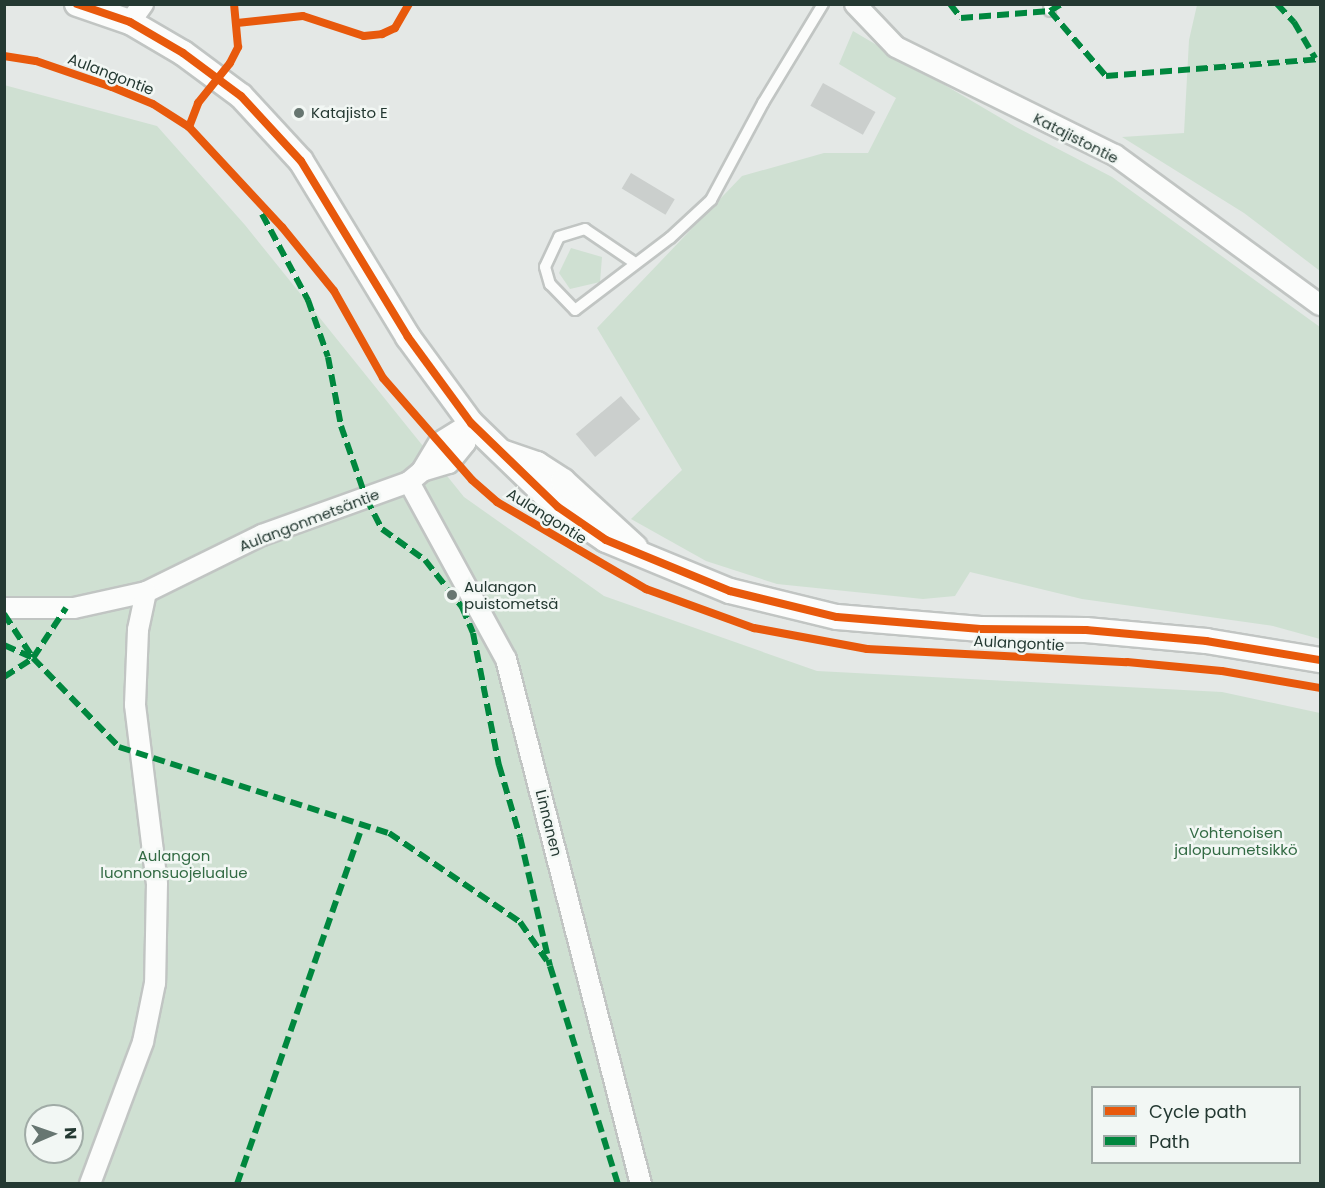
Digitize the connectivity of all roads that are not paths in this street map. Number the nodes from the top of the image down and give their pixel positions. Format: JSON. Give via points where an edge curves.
{"nodes":[{"id":1,"x":76,"y":4,"type":"edge"},
{"id":2,"x":823,"y":4,"type":"edge"},
{"id":3,"x":855,"y":4,"type":"edge"},
{"id":4,"x":137,"y":13,"type":"edge"},
{"id":5,"x":635,"y":263,"type":"junction"},
{"id":6,"x":1320,"y":305,"type":"edge"},
{"id":7,"x":471,"y":423,"type":"junction"},
{"id":8,"x":416,"y":477,"type":"junction"},
{"id":9,"x":146,"y":592,"type":"junction"},
{"id":10,"x":4,"y":608,"type":"edge"},
{"id":11,"x":1320,"y":660,"type":"edge"},
{"id":12,"x":90,"y":1184,"type":"edge"},
{"id":13,"x":641,"y":1184,"type":"edge"}],
"edges":[{"from":1,"to":4,"type":"street","name":"Aulangontie"},
{"from":2,"to":5,"type":"lane","via":[[711,200]]},
{"from":3,"to":6,"type":"street","name":"Katajistontie","via":[[896,47],[1115,155]]},
{"from":4,"to":7,"type":"street","name":"Aulangontie","via":[[241,96],[301,161],[408,337]]},
{"from":5,"to":5,"type":"lane","via":[[575,310],[550,284],[544,267],[559,237],[585,229]]},
{"from":7,"to":8,"type":"street","name":"Aulangonmetsäntie","via":[[453,460]]},
{"from":7,"to":11,"type":"street","name":"Aulangontie","via":[[499,451],[537,464],[563,482],[645,557],[730,591],[837,616],[980,629],[1086,630],[1206,641]]},
{"from":8,"to":9,"type":"street","name":"Aulangonmetsäntie","via":[[262,535]]},
{"from":8,"to":13,"type":"street","name":"Linnanen","via":[[506,659]]},
{"from":9,"to":10,"type":"street","name":"Aulangonmetsäntie","via":[[74,608]]},
{"from":9,"to":12,"type":"street","via":[[138,630],[135,705],[157,883],[155,983],[143,1042]]}]}
